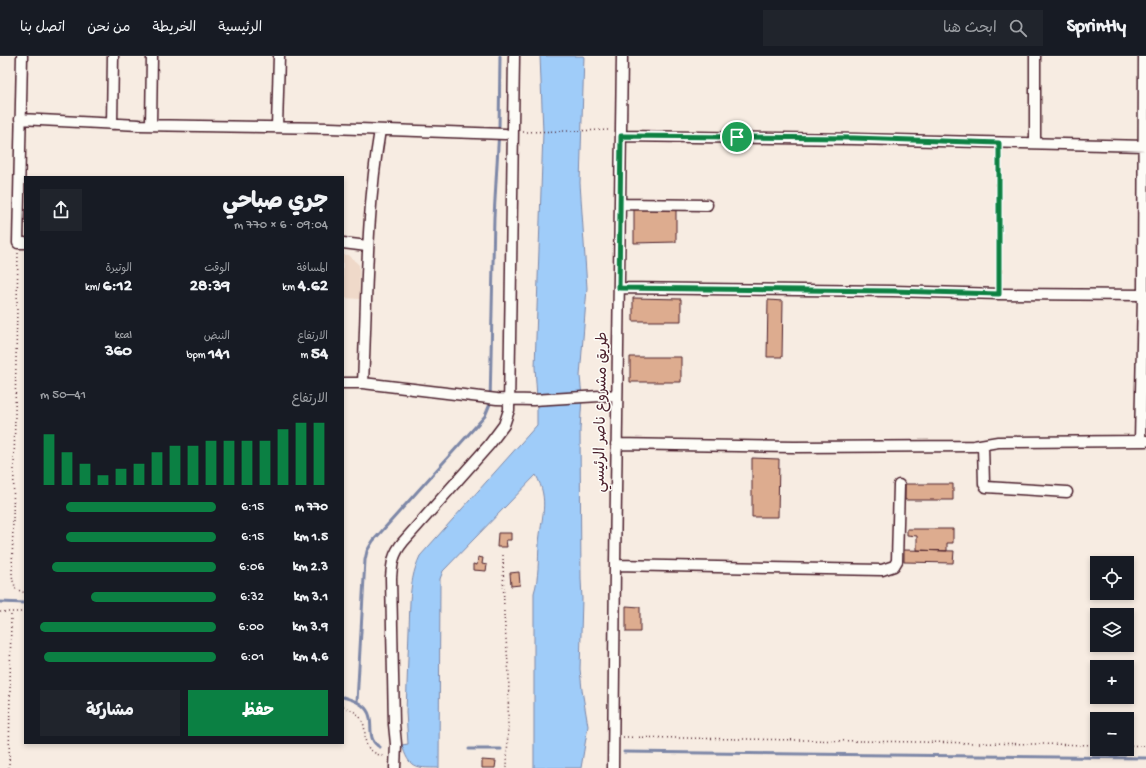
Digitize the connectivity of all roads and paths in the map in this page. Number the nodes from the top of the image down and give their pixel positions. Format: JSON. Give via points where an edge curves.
{"nodes":[{"id":1,"x":22,"y":56,"type":"edge"},
{"id":2,"x":113,"y":56,"type":"edge"},
{"id":3,"x":152,"y":56,"type":"edge"},
{"id":4,"x":279,"y":56,"type":"edge"},
{"id":5,"x":514,"y":56,"type":"edge"},
{"id":6,"x":622,"y":56,"type":"edge"},
{"id":7,"x":1035,"y":56,"type":"edge"},
{"id":8,"x":1144,"y":56,"type":"edge"},
{"id":9,"x":20,"y":119,"type":"junction"},
{"id":10,"x":112,"y":124,"type":"junction"},
{"id":11,"x":151,"y":125,"type":"junction"},
{"id":12,"x":276,"y":127,"type":"junction"},
{"id":13,"x":380,"y":130,"type":"junction"},
{"id":14,"x":541,"y":131,"type":"dead end"},
{"id":15,"x":621,"y":133,"type":"junction"},
{"id":16,"x":505,"y":134,"type":"dead end"},
{"id":17,"x":999,"y":143,"type":"junction"},
{"id":18,"x":1034,"y":144,"type":"junction"},
{"id":19,"x":1144,"y":145,"type":"edge"},
{"id":20,"x":620,"y":204,"type":"junction"},
{"id":21,"x":707,"y":205,"type":"dead end"},
{"id":22,"x":22,"y":243,"type":"edge"},
{"id":23,"x":344,"y":243,"type":"edge"},
{"id":24,"x":367,"y":246,"type":"junction"},
{"id":25,"x":619,"y":288,"type":"junction"},
{"id":26,"x":999,"y":294,"type":"junction"},
{"id":27,"x":1143,"y":295,"type":"junction"},
{"id":28,"x":344,"y":383,"type":"edge"},
{"id":29,"x":363,"y":383,"type":"junction"},
{"id":30,"x":617,"y":395,"type":"junction"},
{"id":31,"x":510,"y":399,"type":"junction"},
{"id":32,"x":1143,"y":441,"type":"edge"},
{"id":33,"x":616,"y":444,"type":"junction"},
{"id":34,"x":983,"y":444,"type":"junction"},
{"id":35,"x":899,"y":485,"type":"dead end"},
{"id":36,"x":1067,"y":492,"type":"dead end"},
{"id":37,"x":503,"y":555,"type":"dead end"},
{"id":38,"x":615,"y":565,"type":"junction"},
{"id":39,"x":24,"y":593,"type":"edge"},
{"id":40,"x":0,"y":612,"type":"edge"},
{"id":41,"x":11,"y":612,"type":"junction"},
{"id":42,"x":24,"y":612,"type":"edge"},
{"id":43,"x":344,"y":707,"type":"edge"},
{"id":44,"x":613,"y":738,"type":"junction"},
{"id":45,"x":1090,"y":745,"type":"edge"},
{"id":46,"x":1134,"y":745,"type":"edge"},
{"id":47,"x":1146,"y":746,"type":"edge"},
{"id":48,"x":395,"y":764,"type":"edge"},
{"id":49,"x":9,"y":768,"type":"edge"},
{"id":50,"x":507,"y":768,"type":"edge"},
{"id":51,"x":613,"y":768,"type":"edge"}],
"edges":[{"from":1,"to":9,"type":"street"},
{"from":2,"to":10,"type":"street"},
{"from":3,"to":11,"type":"street"},
{"from":4,"to":12,"type":"street"},
{"from":5,"to":31,"type":"street"},
{"from":6,"to":15,"type":"street","name":"طريق مشروع ناصر الرئيسي"},
{"from":7,"to":18,"type":"street"},
{"from":8,"to":19,"type":"street"},
{"from":9,"to":10,"type":"street"},
{"from":9,"to":22,"type":"street"},
{"from":10,"to":11,"type":"street"},
{"from":11,"to":12,"type":"street"},
{"from":12,"to":13,"type":"street"},
{"from":13,"to":16,"type":"street"},
{"from":13,"to":24,"type":"street"},
{"from":14,"to":15,"type":"path"},
{"from":15,"to":17,"type":"street"},
{"from":15,"to":20,"type":"street","name":"طريق مشروع ناصر الرئيسي"},
{"from":17,"to":18,"type":"street"},
{"from":17,"to":26,"type":"path"},
{"from":18,"to":19,"type":"street"},
{"from":19,"to":27,"type":"street"},
{"from":20,"to":21,"type":"street"},
{"from":20,"to":25,"type":"street","name":"طريق مشروع ناصر الرئيسي"},
{"from":22,"to":39,"type":"path","via":[[12,575],[16,590]]},
{"from":23,"to":24,"type":"street"},
{"from":24,"to":29,"type":"street"},
{"from":25,"to":26,"type":"street"},
{"from":25,"to":30,"type":"street","name":"طريق مشروع ناصر الرئيسي"},
{"from":26,"to":27,"type":"street"},
{"from":27,"to":32,"type":"street"},
{"from":28,"to":29,"type":"street"},
{"from":29,"to":31,"type":"street"},
{"from":30,"to":31,"type":"street"},
{"from":30,"to":33,"type":"street","name":"طريق مشروع ناصر الرئيسي"},
{"from":31,"to":48,"type":"street","via":[[508,417],[493,440],[396,550],[393,558],[391,578]]},
{"from":32,"to":34,"type":"street"},
{"from":33,"to":34,"type":"street","via":[[794,447]]},
{"from":33,"to":38,"type":"street","name":"طريق مشروع ناصر الرئيسي"},
{"from":34,"to":36,"type":"street","via":[[986,487]]},
{"from":35,"to":38,"type":"street","via":[[897,561],[894,566],[882,570]]},
{"from":37,"to":50,"type":"path","via":[[509,675]]},
{"from":38,"to":44,"type":"street","name":"طريق مشروع ناصر الرئيسي"},
{"from":40,"to":41,"type":"path"},
{"from":41,"to":42,"type":"path"},
{"from":41,"to":49,"type":"path"},
{"from":43,"to":48,"type":"path","via":[[360,717],[370,750]]},
{"from":44,"to":45,"type":"path"},
{"from":44,"to":51,"type":"street","name":"طريق مشروع ناصر الرئيسي"},
{"from":46,"to":47,"type":"path"}]}
